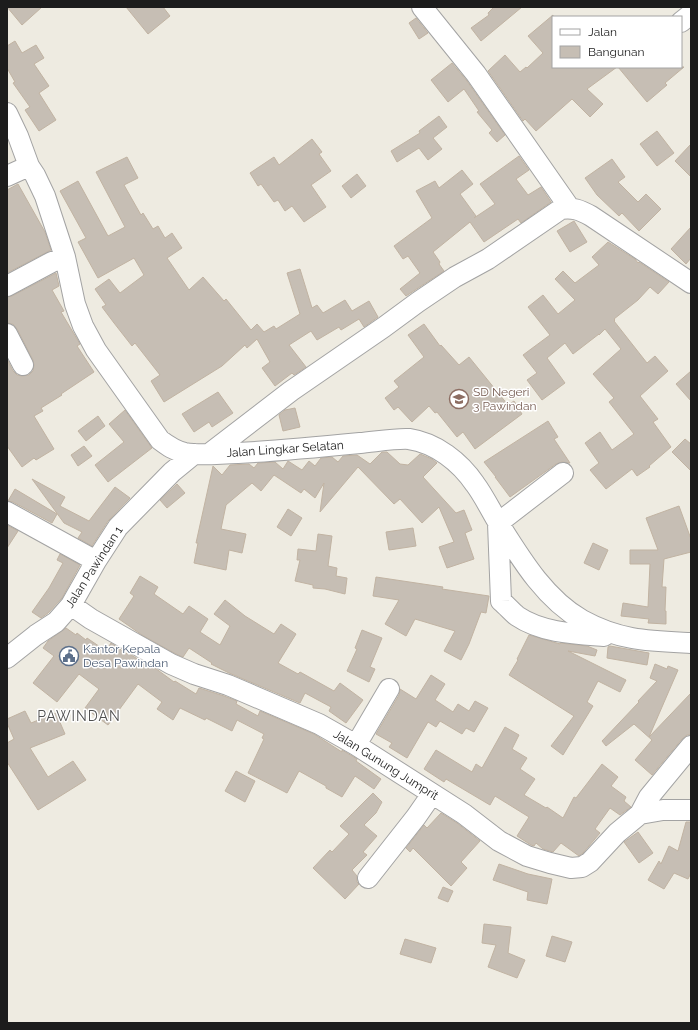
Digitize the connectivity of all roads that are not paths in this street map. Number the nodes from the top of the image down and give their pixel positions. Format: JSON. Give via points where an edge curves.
{"nodes":[{"id":1,"x":422,"y":7,"type":"edge"},
{"id":2,"x":691,"y":14,"type":"edge"},
{"id":3,"x":682,"y":21,"type":"edge"},
{"id":4,"x":7,"y":113,"type":"edge"},
{"id":5,"x":29,"y":166,"type":"junction"},
{"id":6,"x":7,"y":176,"type":"edge"},
{"id":7,"x":569,"y":207,"type":"junction"},
{"id":8,"x":65,"y":257,"type":"junction"},
{"id":9,"x":691,"y":283,"type":"edge"},
{"id":10,"x":7,"y":286,"type":"edge"},
{"id":11,"x":7,"y":334,"type":"edge"},
{"id":12,"x":22,"y":365,"type":"dead end"},
{"id":13,"x":202,"y":454,"type":"junction"},
{"id":14,"x":563,"y":474,"type":"dead end"},
{"id":15,"x":7,"y":512,"type":"edge"},
{"id":16,"x":498,"y":523,"type":"junction"},
{"id":17,"x":96,"y":561,"type":"junction"},
{"id":18,"x":71,"y":605,"type":"junction"},
{"id":19,"x":621,"y":637,"type":"junction"},
{"id":20,"x":691,"y":643,"type":"edge"},
{"id":21,"x":7,"y":658,"type":"edge"},
{"id":22,"x":389,"y":689,"type":"dead end"},
{"id":23,"x":356,"y":745,"type":"junction"},
{"id":24,"x":691,"y":746,"type":"edge"},
{"id":25,"x":432,"y":794,"type":"junction"},
{"id":26,"x":691,"y":810,"type":"edge"},
{"id":27,"x":640,"y":814,"type":"junction"},
{"id":28,"x":368,"y":878,"type":"dead end"}],
"edges":[{"from":1,"to":7,"type":"street","via":[[476,74]]},
{"from":2,"to":3,"type":"street"},
{"from":4,"to":5,"type":"street","name":"Jalan Lingkar Selatan"},
{"from":5,"to":6,"type":"street"},
{"from":5,"to":8,"type":"street","name":"Jalan Lingkar Selatan","via":[[44,196]]},
{"from":7,"to":9,"type":"street","via":[[591,216]]},
{"from":7,"to":13,"type":"street","name":"Jalan Pawindan 1","via":[[561,209],[488,259],[455,277]]},
{"from":8,"to":10,"type":"street"},
{"from":8,"to":13,"type":"street","name":"Jalan Lingkar Selatan","via":[[75,304],[96,350],[160,440],[175,450]]},
{"from":11,"to":12,"type":"street"},
{"from":13,"to":16,"type":"street","name":"Jalan Lingkar Selatan","via":[[409,439],[429,445],[462,467],[476,484]]},
{"from":13,"to":17,"type":"street","name":"Jalan Pawindan 1","via":[[172,472],[118,527]]},
{"from":14,"to":16,"type":"street"},
{"from":15,"to":17,"type":"street"},
{"from":16,"to":19,"type":"street","name":"Jalan Lingkar Selatan","via":[[535,577],[561,605],[601,630]]},
{"from":16,"to":19,"type":"street","via":[[501,601],[517,616],[536,625],[568,633]]},
{"from":17,"to":18,"type":"street","name":"Jalan Pawindan 1"},
{"from":18,"to":21,"type":"street","name":"Jalan Pawindan 1","via":[[56,622]]},
{"from":18,"to":23,"type":"street","name":"Jalan Gunung Jumprit","via":[[171,664],[319,724]]},
{"from":19,"to":20,"type":"street","name":"Jalan Lingkar Selatan"},
{"from":22,"to":23,"type":"street"},
{"from":23,"to":25,"type":"street","name":"Jalan Gunung Jumprit"},
{"from":24,"to":27,"type":"street","via":[[649,796]]},
{"from":25,"to":27,"type":"street","name":"Jalan Gunung Jumprit","via":[[464,814],[499,841],[527,856],[571,868],[582,867],[590,862],[617,833]]},
{"from":25,"to":28,"type":"street"},
{"from":26,"to":27,"type":"street","name":"Jalan Gunung Jumprit","via":[[663,810]]}]}
